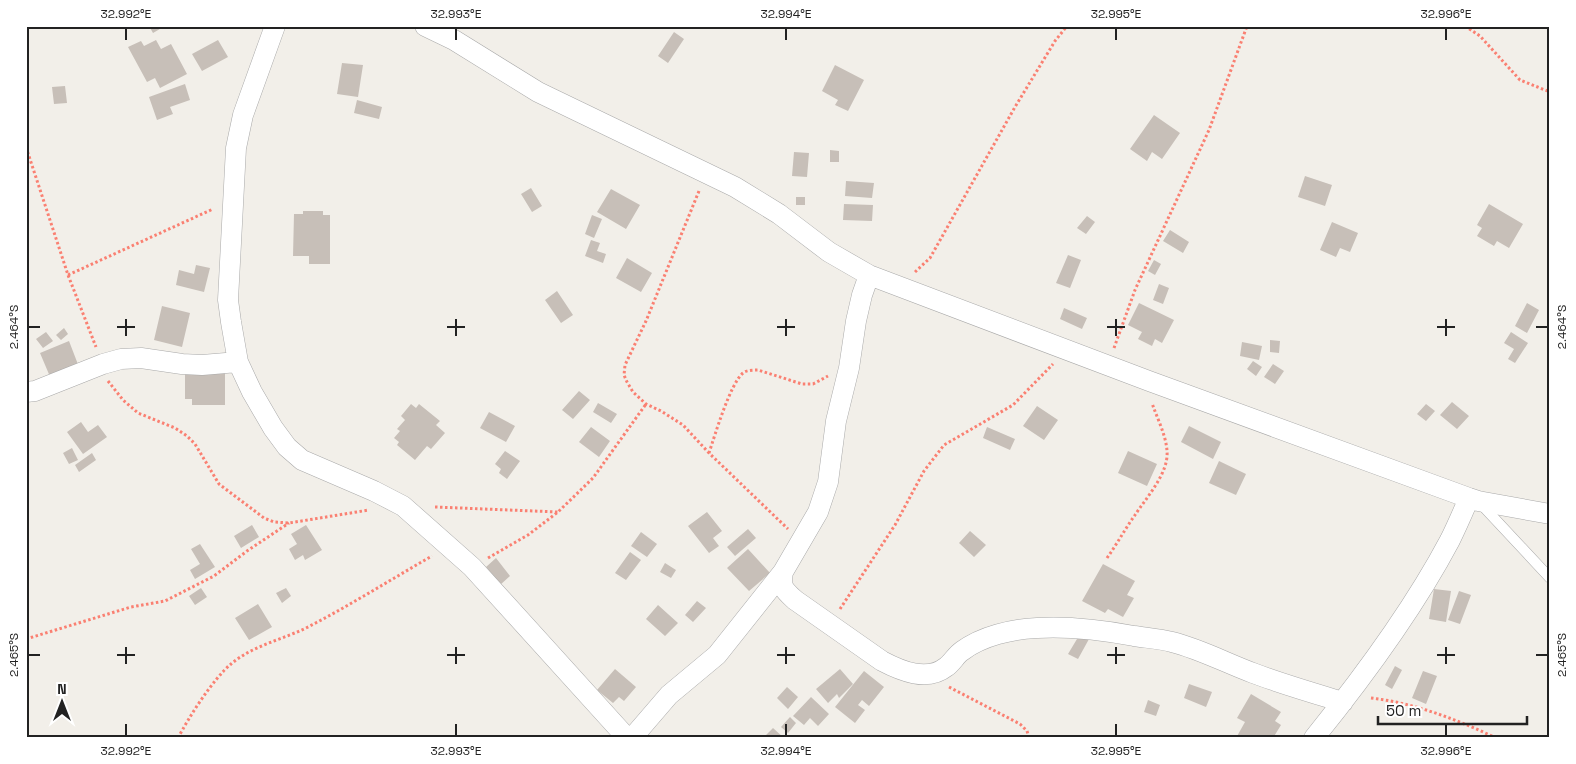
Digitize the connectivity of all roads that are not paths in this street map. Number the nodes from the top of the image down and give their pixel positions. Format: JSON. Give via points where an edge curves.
{"nodes":[{"id":1,"x":275,"y":26,"type":"edge"},
{"id":2,"x":425,"y":26,"type":"edge"},
{"id":3,"x":869,"y":274,"type":"junction"},
{"id":4,"x":238,"y":362,"type":"junction"},
{"id":5,"x":26,"y":392,"type":"edge"},
{"id":6,"x":1473,"y":499,"type":"junction"},
{"id":7,"x":1550,"y":514,"type":"edge"},
{"id":8,"x":783,"y":572,"type":"junction"},
{"id":9,"x":1550,"y":578,"type":"edge"},
{"id":10,"x":1345,"y":698,"type":"junction"},
{"id":11,"x":627,"y":738,"type":"edge"},
{"id":12,"x":632,"y":738,"type":"edge"},
{"id":13,"x":1314,"y":738,"type":"edge"}],
"edges":[{"from":1,"to":4,"type":"street","via":[[243,115],[236,148],[228,300]]},
{"from":2,"to":3,"type":"street","via":[[454,40],[538,92],[735,187],[779,214],[829,252]]},
{"from":3,"to":6,"type":"street","via":[[1149,382]]},
{"from":3,"to":8,"type":"street","via":[[836,421],[828,482],[818,512]]},
{"from":4,"to":5,"type":"street","via":[[202,365],[121,359]]},
{"from":4,"to":11,"type":"street","via":[[252,392],[286,447],[302,460],[403,506],[472,567]]},
{"from":6,"to":7,"type":"street"},
{"from":6,"to":9,"type":"lane"},
{"from":6,"to":10,"type":"street","via":[[1414,603]]},
{"from":8,"to":10,"type":"street","via":[[781,582],[795,600],[875,656],[896,669],[914,674],[938,672],[962,650],[997,634],[1015,629],[1056,627],[1172,642],[1253,673]]},
{"from":8,"to":12,"type":"street","via":[[717,655],[669,696]]},
{"from":10,"to":13,"type":"street"}]}
